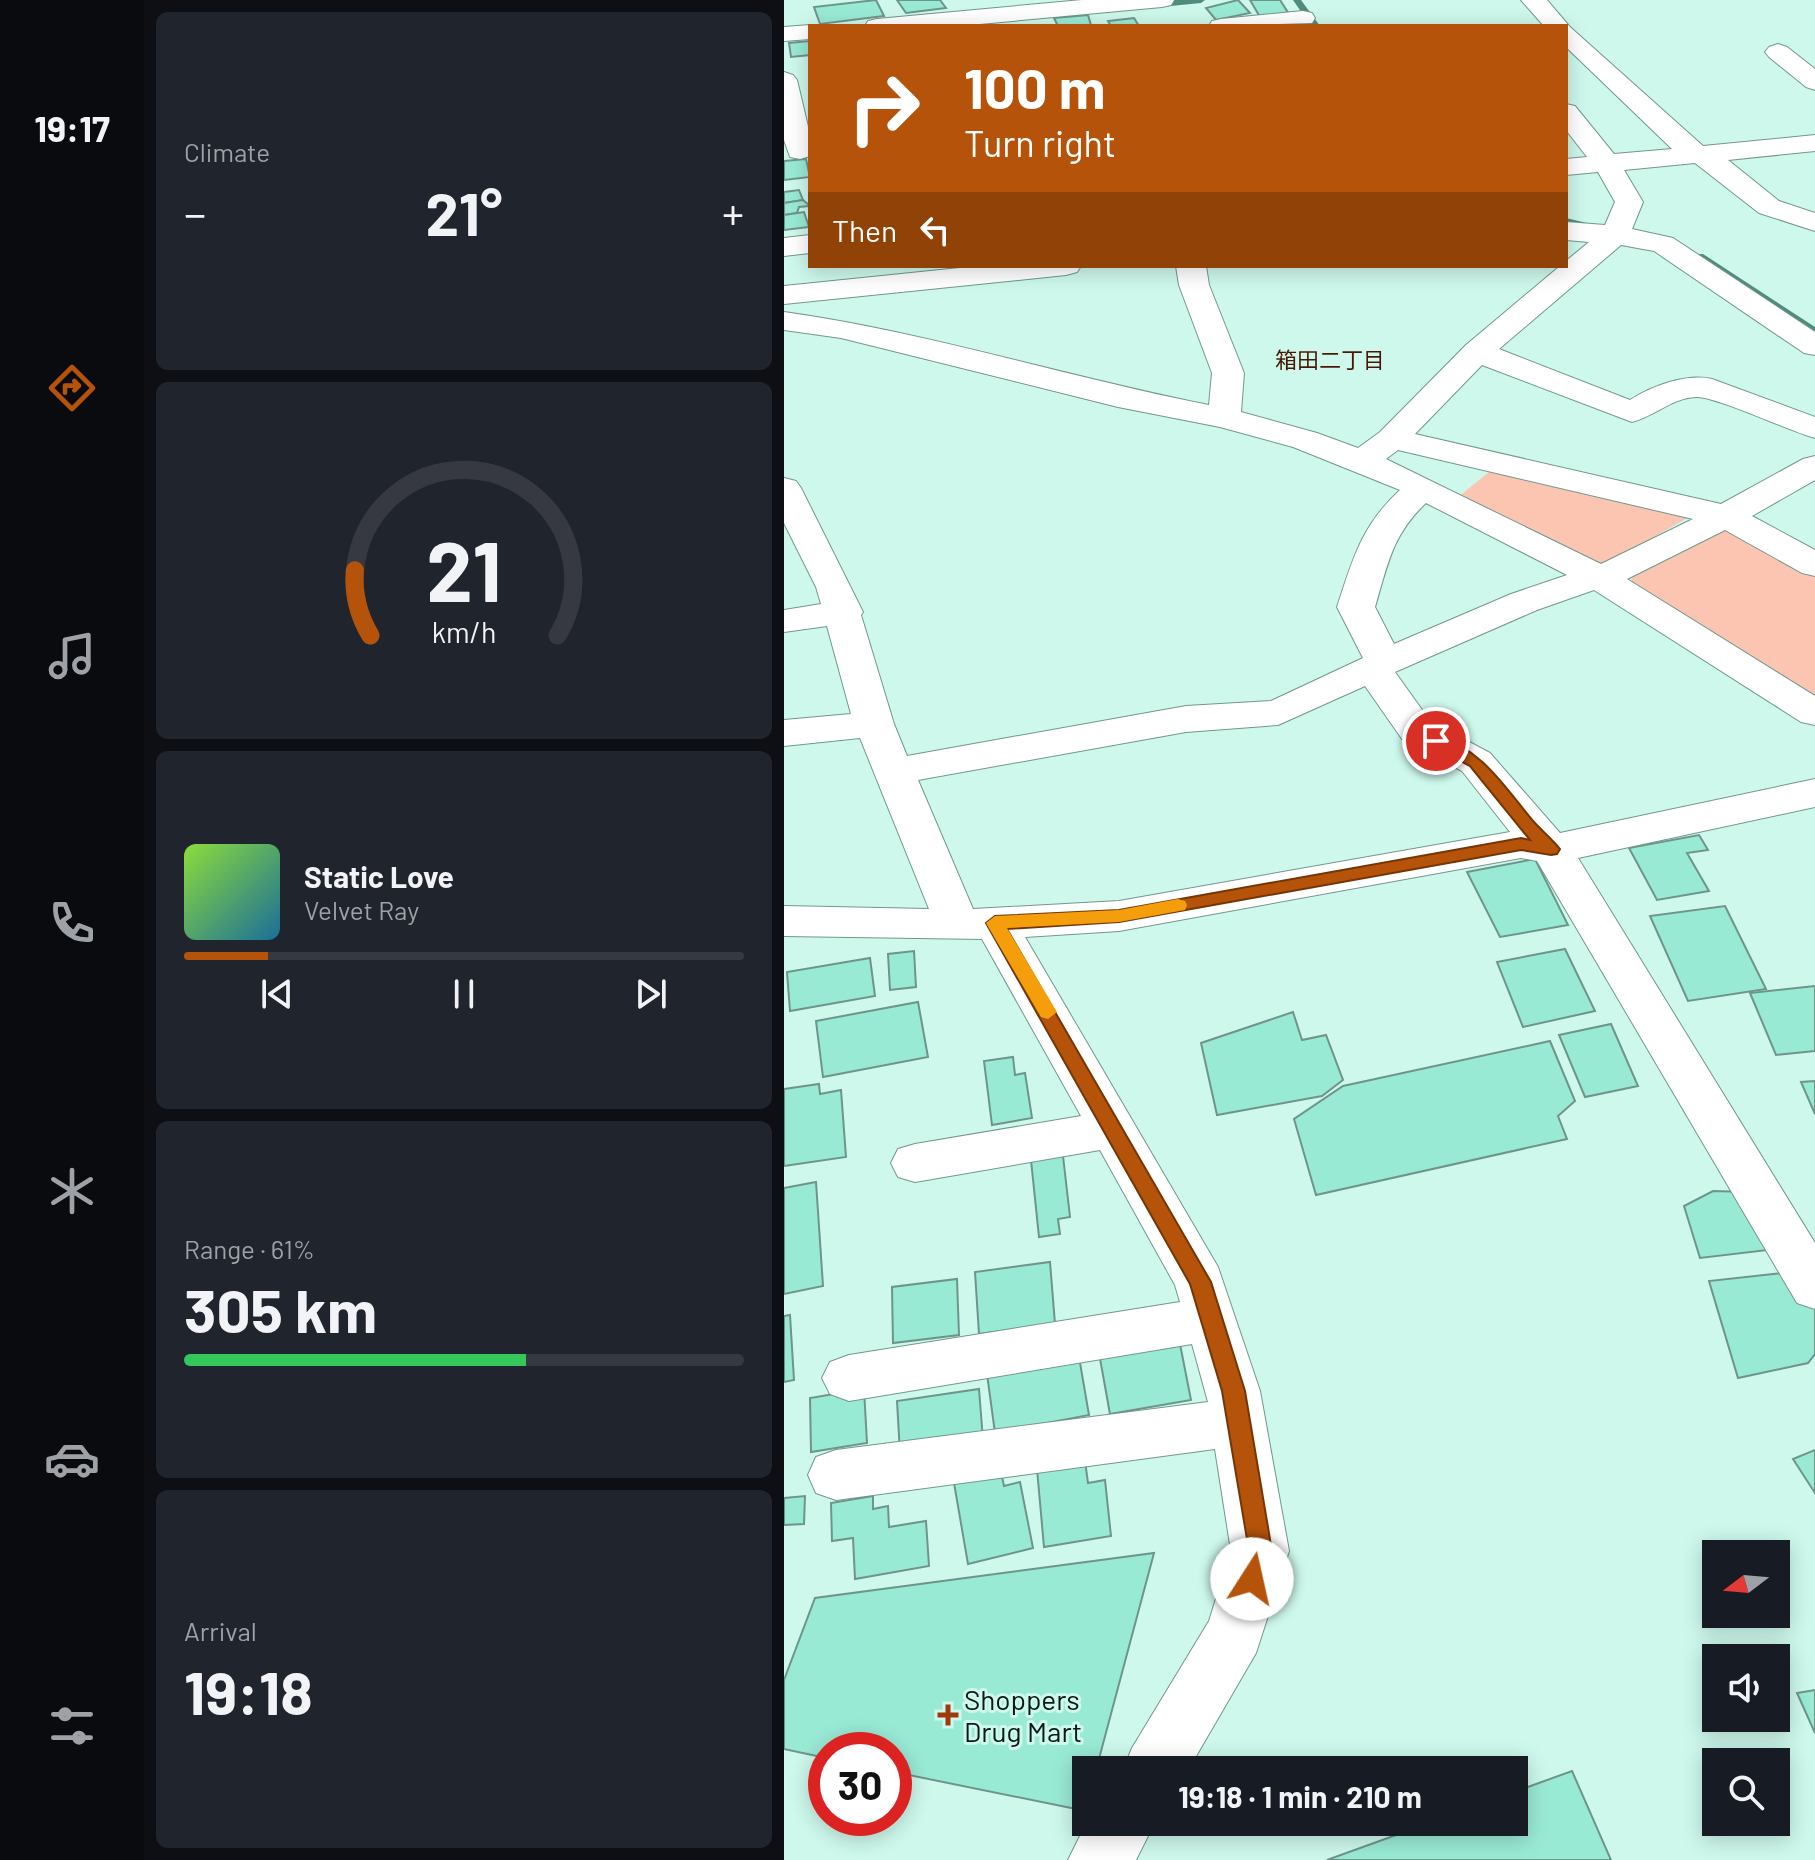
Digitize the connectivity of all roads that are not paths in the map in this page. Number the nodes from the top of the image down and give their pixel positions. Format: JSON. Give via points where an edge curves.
{"nodes":[{"id":1,"x":1162,"y":0,"type":"edge"},
{"id":2,"x":1533,"y":0,"type":"edge"},
{"id":3,"x":1300,"y":15,"type":"edge"},
{"id":4,"x":1037,"y":19,"type":"edge"},
{"id":5,"x":923,"y":24,"type":"edge"},
{"id":6,"x":1235,"y":24,"type":"edge"},
{"id":7,"x":1556,"y":24,"type":"edge"},
{"id":8,"x":808,"y":32,"type":"edge"},
{"id":9,"x":784,"y":34,"type":"edge"},
{"id":10,"x":1568,"y":35,"type":"edge"},
{"id":11,"x":1778,"y":52,"type":"dead end"},
{"id":12,"x":784,"y":80,"type":"edge"},
{"id":13,"x":1815,"y":82,"type":"edge"},
{"id":14,"x":1568,"y":114,"type":"edge"},
{"id":15,"x":1815,"y":143,"type":"edge"},
{"id":16,"x":800,"y":151,"type":"dead end"},
{"id":17,"x":1701,"y":154,"type":"junction"},
{"id":18,"x":1606,"y":162,"type":"junction"},
{"id":19,"x":1568,"y":167,"type":"edge"},
{"id":20,"x":1815,"y":222,"type":"edge"},
{"id":21,"x":1618,"y":229,"type":"junction"},
{"id":22,"x":1568,"y":231,"type":"edge"},
{"id":23,"x":808,"y":244,"type":"edge"},
{"id":24,"x":784,"y":247,"type":"edge"},
{"id":25,"x":1047,"y":268,"type":"edge"},
{"id":26,"x":1191,"y":268,"type":"edge"},
{"id":27,"x":784,"y":295,"type":"edge"},
{"id":28,"x":784,"y":321,"type":"edge"},
{"id":29,"x":1815,"y":346,"type":"edge"},
{"id":30,"x":1477,"y":352,"type":"junction"},
{"id":31,"x":1224,"y":418,"type":"junction"},
{"id":32,"x":1815,"y":428,"type":"edge"},
{"id":33,"x":1392,"y":439,"type":"junction"},
{"id":34,"x":1362,"y":461,"type":"junction"},
{"id":35,"x":1815,"y":466,"type":"edge"},
{"id":36,"x":784,"y":488,"type":"edge"},
{"id":37,"x":1423,"y":488,"type":"junction"},
{"id":38,"x":1726,"y":516,"type":"junction"},
{"id":39,"x":1815,"y":565,"type":"edge"},
{"id":40,"x":1597,"y":576,"type":"junction"},
{"id":41,"x":844,"y":612,"type":"junction"},
{"id":42,"x":784,"y":621,"type":"edge"},
{"id":43,"x":1378,"y":665,"type":"junction"},
{"id":44,"x":1815,"y":713,"type":"edge"},
{"id":45,"x":874,"y":724,"type":"junction"},
{"id":46,"x":784,"y":733,"type":"edge"},
{"id":47,"x":895,"y":771,"type":"junction"},
{"id":48,"x":1815,"y":793,"type":"edge"},
{"id":49,"x":1551,"y":849,"type":"junction"},
{"id":50,"x":784,"y":921,"type":"edge"},
{"id":51,"x":977,"y":924,"type":"junction"},
{"id":52,"x":1115,"y":1129,"type":"junction"},
{"id":53,"x":915,"y":1163,"type":"dead end"},
{"id":54,"x":1815,"y":1288,"type":"edge"},
{"id":55,"x":1211,"y":1319,"type":"junction"},
{"id":56,"x":849,"y":1378,"type":"dead end"},
{"id":57,"x":1238,"y":1422,"type":"junction"},
{"id":58,"x":836,"y":1475,"type":"dead end"},
{"id":59,"x":1162,"y":1756,"type":"edge"},
{"id":60,"x":1115,"y":1836,"type":"edge"},
{"id":61,"x":1100,"y":1860,"type":"edge"}],
"edges":[{"from":1,"to":4,"type":"street"},
{"from":2,"to":7,"type":"street"},
{"from":3,"to":6,"type":"street"},
{"from":4,"to":5,"type":"street"},
{"from":8,"to":9,"type":"street"},
{"from":10,"to":17,"type":"street","via":[[1688,149]]},
{"from":11,"to":13,"type":"street"},
{"from":12,"to":16,"type":"street"},
{"from":14,"to":18,"type":"street"},
{"from":15,"to":17,"type":"street"},
{"from":17,"to":18,"type":"street"},
{"from":17,"to":20,"type":"street","via":[[1769,207]]},
{"from":18,"to":19,"type":"street"},
{"from":18,"to":21,"type":"street","via":[[1629,202]]},
{"from":21,"to":22,"type":"street"},
{"from":21,"to":29,"type":"street","via":[[1663,244]]},
{"from":21,"to":30,"type":"street"},
{"from":23,"to":24,"type":"street"},
{"from":25,"to":27,"type":"street"},
{"from":26,"to":31,"type":"street","via":[[1228,373]]},
{"from":28,"to":31,"type":"street","via":[[841,329]]},
{"from":30,"to":32,"type":"street","via":[[1632,412],[1661,395],[1701,386]]},
{"from":30,"to":33,"type":"street"},
{"from":31,"to":34,"type":"street"},
{"from":33,"to":34,"type":"street"},
{"from":33,"to":38,"type":"street"},
{"from":34,"to":37,"type":"street"},
{"from":35,"to":38,"type":"street"},
{"from":36,"to":41,"type":"street"},
{"from":37,"to":40,"type":"street"},
{"from":37,"to":43,"type":"street","via":[[1390,518],[1356,607]]},
{"from":38,"to":39,"type":"street"},
{"from":38,"to":40,"type":"street"},
{"from":40,"to":43,"type":"street"},
{"from":40,"to":44,"type":"street"},
{"from":41,"to":42,"type":"street"},
{"from":41,"to":45,"type":"street"},
{"from":43,"to":47,"type":"street","via":[[1278,713],[1186,719]]},
{"from":43,"to":49,"type":"street","via":[[1416,730],[1476,762]]},
{"from":45,"to":46,"type":"street"},
{"from":45,"to":47,"type":"street"},
{"from":47,"to":51,"type":"street","via":[[947,905]]},
{"from":48,"to":49,"type":"street"},
{"from":49,"to":51,"type":"street","via":[[1521,844],[1119,916]]},
{"from":49,"to":54,"type":"street"},
{"from":50,"to":51,"type":"street"},
{"from":51,"to":52,"type":"street"},
{"from":52,"to":53,"type":"street"},
{"from":52,"to":55,"type":"street","via":[[1200,1282]]},
{"from":55,"to":56,"type":"street"},
{"from":55,"to":57,"type":"street"},
{"from":57,"to":58,"type":"street"},
{"from":57,"to":59,"type":"street","via":[[1260,1551],[1235,1633]]},
{"from":60,"to":61,"type":"street"}]}
